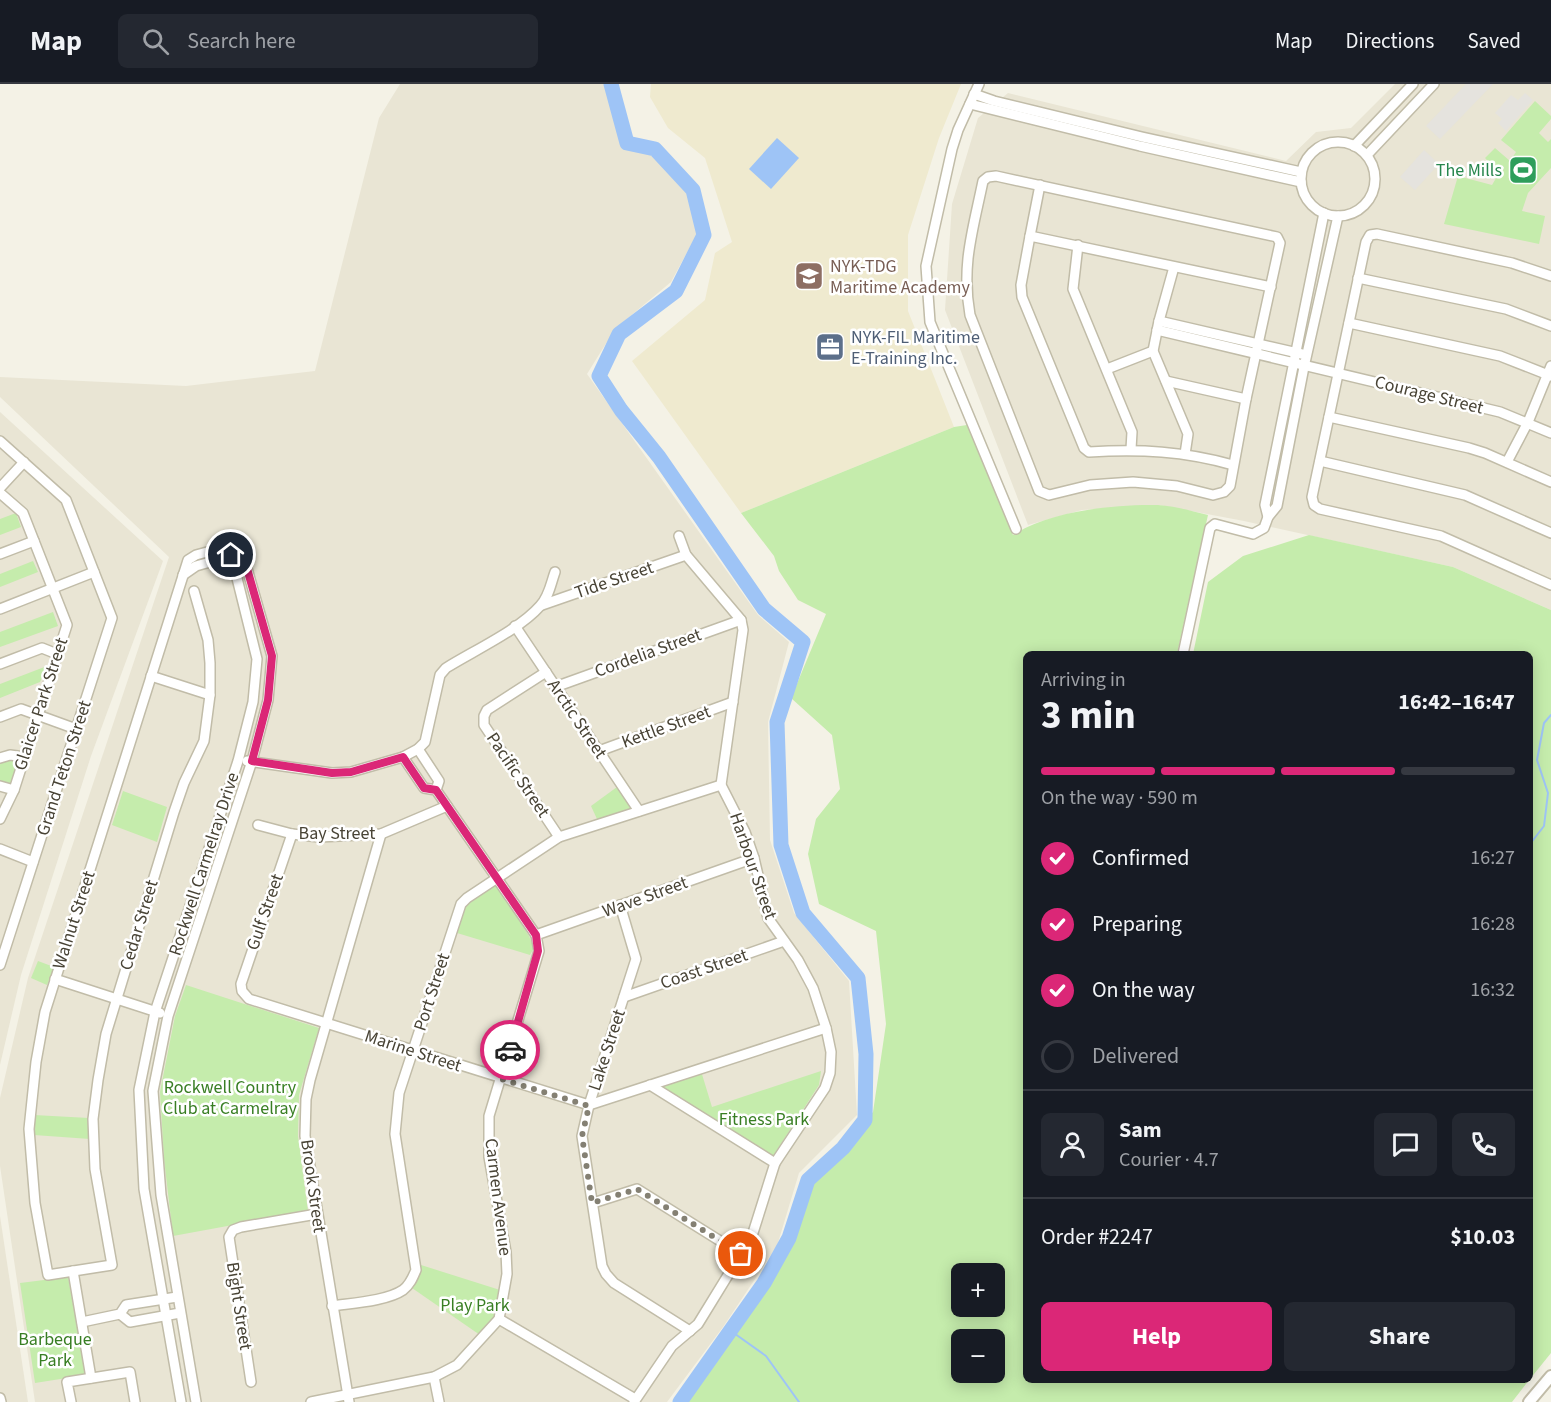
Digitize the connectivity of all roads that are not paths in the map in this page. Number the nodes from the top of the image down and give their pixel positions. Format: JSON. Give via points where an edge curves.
{"nodes":[{"id":1,"x":979,"y":84,"type":"edge"},
{"id":2,"x":1413,"y":84,"type":"edge"},
{"id":3,"x":1434,"y":84,"type":"edge"},
{"id":4,"x":974,"y":94,"type":"junction"},
{"id":5,"x":970,"y":104,"type":"junction"},
{"id":6,"x":1354,"y":146,"type":"junction"},
{"id":7,"x":1366,"y":155,"type":"junction"},
{"id":8,"x":1301,"y":177,"type":"junction"},
{"id":9,"x":1040,"y":185,"type":"junction"},
{"id":10,"x":1324,"y":213,"type":"junction"},
{"id":11,"x":1338,"y":216,"type":"junction"},
{"id":12,"x":1030,"y":236,"type":"junction"},
{"id":13,"x":1078,"y":245,"type":"junction"},
{"id":14,"x":1174,"y":267,"type":"junction"},
{"id":15,"x":1551,"y":276,"type":"edge"},
{"id":16,"x":1359,"y":278,"type":"junction"},
{"id":17,"x":1271,"y":287,"type":"junction"},
{"id":18,"x":1349,"y":323,"type":"junction"},
{"id":19,"x":1158,"y":326,"type":"junction"},
{"id":20,"x":1551,"y":326,"type":"edge"},
{"id":21,"x":1259,"y":345,"type":"junction"},
{"id":22,"x":1153,"y":351,"type":"junction"},
{"id":23,"x":1256,"y":355,"type":"junction"},
{"id":24,"x":1301,"y":359,"type":"junction"},
{"id":25,"x":1107,"y":369,"type":"junction"},
{"id":26,"x":1550,"y":372,"type":"edge"},
{"id":27,"x":1337,"y":373,"type":"junction"},
{"id":28,"x":1166,"y":381,"type":"junction"},
{"id":29,"x":1246,"y":399,"type":"junction"},
{"id":30,"x":1329,"y":417,"type":"junction"},
{"id":31,"x":1528,"y":422,"type":"junction"},
{"id":32,"x":1551,"y":433,"type":"edge"},
{"id":33,"x":0,"y":441,"type":"edge"},
{"id":34,"x":1131,"y":449,"type":"junction"},
{"id":35,"x":1185,"y":453,"type":"junction"},
{"id":36,"x":1320,"y":461,"type":"junction"},
{"id":37,"x":24,"y":462,"type":"junction"},
{"id":38,"x":1507,"y":462,"type":"junction"},
{"id":39,"x":1233,"y":465,"type":"junction"},
{"id":40,"x":1551,"y":482,"type":"edge"},
{"id":41,"x":0,"y":488,"type":"edge"},
{"id":42,"x":0,"y":493,"type":"edge"},
{"id":43,"x":1016,"y":529,"type":"dead end"},
{"id":44,"x":1551,"y":533,"type":"edge"},
{"id":45,"x":679,"y":536,"type":"dead end"},
{"id":46,"x":34,"y":541,"type":"junction"},
{"id":47,"x":230,"y":551,"type":"junction"},
{"id":48,"x":0,"y":554,"type":"edge"},
{"id":49,"x":686,"y":555,"type":"junction"},
{"id":50,"x":94,"y":572,"type":"junction"},
{"id":51,"x":555,"y":572,"type":"dead end"},
{"id":52,"x":1551,"y":585,"type":"edge"},
{"id":53,"x":52,"y":589,"type":"junction"},
{"id":54,"x":194,"y":591,"type":"dead end"},
{"id":55,"x":542,"y":605,"type":"junction"},
{"id":56,"x":0,"y":609,"type":"edge"},
{"id":57,"x":741,"y":620,"type":"junction"},
{"id":58,"x":515,"y":626,"type":"junction"},
{"id":59,"x":1184,"y":651,"type":"edge"},
{"id":60,"x":57,"y":654,"type":"junction"},
{"id":61,"x":0,"y":664,"type":"edge"},
{"id":62,"x":546,"y":672,"type":"junction"},
{"id":63,"x":151,"y":676,"type":"junction"},
{"id":64,"x":555,"y":687,"type":"junction"},
{"id":65,"x":210,"y":694,"type":"junction"},
{"id":66,"x":733,"y":702,"type":"junction"},
{"id":67,"x":38,"y":714,"type":"junction"},
{"id":68,"x":0,"y":717,"type":"edge"},
{"id":69,"x":76,"y":729,"type":"junction"},
{"id":70,"x":418,"y":749,"type":"junction"},
{"id":71,"x":599,"y":751,"type":"junction"},
{"id":72,"x":25,"y":757,"type":"junction"},
{"id":73,"x":403,"y":757,"type":"junction"},
{"id":74,"x":0,"y":758,"type":"edge"},
{"id":75,"x":238,"y":760,"type":"junction"},
{"id":76,"x":252,"y":761,"type":"junction"},
{"id":77,"x":721,"y":785,"type":"junction"},
{"id":78,"x":0,"y":786,"type":"edge"},
{"id":79,"x":14,"y":790,"type":"junction"},
{"id":80,"x":436,"y":790,"type":"junction"},
{"id":81,"x":447,"y":806,"type":"junction"},
{"id":82,"x":639,"y":811,"type":"junction"},
{"id":83,"x":0,"y":819,"type":"edge"},
{"id":84,"x":258,"y":825,"type":"dead end"},
{"id":85,"x":292,"y":834,"type":"junction"},
{"id":86,"x":381,"y":834,"type":"junction"},
{"id":87,"x":559,"y":837,"type":"junction"},
{"id":88,"x":0,"y":849,"type":"edge"},
{"id":89,"x":754,"y":858,"type":"junction"},
{"id":90,"x":33,"y":862,"type":"junction"},
{"id":91,"x":497,"y":878,"type":"junction"},
{"id":92,"x":620,"y":905,"type":"junction"},
{"id":93,"x":536,"y":935,"type":"junction"},
{"id":94,"x":784,"y":941,"type":"junction"},
{"id":95,"x":0,"y":965,"type":"edge"},
{"id":96,"x":55,"y":979,"type":"junction"},
{"id":97,"x":242,"y":991,"type":"joint"},
{"id":98,"x":624,"y":997,"type":"junction"},
{"id":99,"x":116,"y":999,"type":"junction"},
{"id":100,"x":155,"y":1012,"type":"junction"},
{"id":101,"x":168,"y":1016,"type":"junction"},
{"id":102,"x":326,"y":1024,"type":"junction"},
{"id":103,"x":826,"y":1028,"type":"junction"},
{"id":104,"x":413,"y":1051,"type":"junction"},
{"id":105,"x":501,"y":1079,"type":"junction"},
{"id":106,"x":650,"y":1085,"type":"junction"},
{"id":107,"x":589,"y":1106,"type":"junction"},
{"id":108,"x":775,"y":1162,"type":"junction"},
{"id":109,"x":592,"y":1203,"type":"junction"},
{"id":110,"x":316,"y":1215,"type":"junction"},
{"id":111,"x":741,"y":1254,"type":"junction"},
{"id":112,"x":73,"y":1271,"type":"junction"},
{"id":113,"x":177,"y":1297,"type":"junction"},
{"id":114,"x":162,"y":1299,"type":"junction"},
{"id":115,"x":332,"y":1306,"type":"junction"},
{"id":116,"x":180,"y":1313,"type":"junction"},
{"id":117,"x":120,"y":1314,"type":"junction"},
{"id":118,"x":165,"y":1316,"type":"junction"},
{"id":119,"x":500,"y":1319,"type":"junction"},
{"id":120,"x":82,"y":1322,"type":"junction"},
{"id":121,"x":690,"y":1331,"type":"junction"},
{"id":122,"x":1551,"y":1376,"type":"edge"},
{"id":123,"x":435,"y":1377,"type":"junction"},
{"id":124,"x":91,"y":1378,"type":"junction"},
{"id":125,"x":251,"y":1382,"type":"dead end"},
{"id":126,"x":348,"y":1399,"type":"edge"},
{"id":127,"x":635,"y":1401,"type":"edge"},
{"id":128,"x":71,"y":1402,"type":"edge"},
{"id":129,"x":135,"y":1402,"type":"edge"},
{"id":130,"x":181,"y":1402,"type":"edge"},
{"id":131,"x":196,"y":1402,"type":"edge"},
{"id":132,"x":311,"y":1402,"type":"edge"},
{"id":133,"x":439,"y":1402,"type":"edge"},
{"id":134,"x":1529,"y":1402,"type":"edge"}],
"edges":[{"from":1,"to":4,"type":"street"},
{"from":2,"to":6,"type":"street"},
{"from":3,"to":7,"type":"street"},
{"from":4,"to":5,"type":"street"},
{"from":4,"to":8,"type":"street"},
{"from":5,"to":8,"type":"street","via":[[1140,146]]},
{"from":5,"to":43,"type":"street","via":[[952,149],[926,266],[930,322]]},
{"from":6,"to":7,"type":"street"},
{"from":6,"to":8,"type":"street","via":[[1328,143],[1316,149],[1306,159]]},
{"from":7,"to":11,"type":"street","via":[[1373,167],[1372,195],[1364,206]]},
{"from":8,"to":10,"type":"street","via":[[1312,206]]},
{"from":9,"to":12,"type":"street"},
{"from":9,"to":17,"type":"street","via":[[1277,237],[1280,243]]},
{"from":9,"to":39,"type":"street","via":[[996,176],[983,181],[966,276],[970,315],[1039,491],[1048,495],[1090,485],[1133,482],[1177,486],[1214,495],[1230,486]]},
{"from":10,"to":11,"type":"street"},
{"from":10,"to":24,"type":"street"},
{"from":11,"to":24,"type":"street"},
{"from":12,"to":13,"type":"street"},
{"from":12,"to":34,"type":"street","via":[[1021,285],[1023,297],[1084,448],[1089,452]]},
{"from":13,"to":14,"type":"street"},
{"from":13,"to":25,"type":"street","via":[[1073,289]]},
{"from":14,"to":17,"type":"street"},
{"from":14,"to":19,"type":"street"},
{"from":15,"to":16,"type":"street","via":[[1512,263],[1377,234],[1370,235],[1366,242]]},
{"from":16,"to":18,"type":"street"},
{"from":16,"to":20,"type":"street","via":[[1506,309]]},
{"from":17,"to":21,"type":"street"},
{"from":18,"to":26,"type":"street","via":[[1500,356]]},
{"from":18,"to":27,"type":"street"},
{"from":19,"to":21,"type":"street"},
{"from":19,"to":22,"type":"street"},
{"from":19,"to":23,"type":"street"},
{"from":21,"to":23,"type":"street"},
{"from":21,"to":24,"type":"street"},
{"from":22,"to":25,"type":"street"},
{"from":22,"to":28,"type":"street"},
{"from":23,"to":24,"type":"street"},
{"from":23,"to":29,"type":"street"},
{"from":24,"to":27,"type":"street","name":"Courage Street"},
{"from":24,"to":59,"type":"street","via":[[1277,506],[1264,528],[1253,534],[1215,524],[1210,528]]},
{"from":25,"to":34,"type":"street","via":[[1132,432]]},
{"from":26,"to":31,"type":"street"},
{"from":27,"to":30,"type":"street"},
{"from":27,"to":31,"type":"street","name":"Courage Street"},
{"from":28,"to":29,"type":"street"},
{"from":28,"to":35,"type":"street","via":[[1188,434]]},
{"from":29,"to":39,"type":"street"},
{"from":30,"to":36,"type":"street"},
{"from":30,"to":38,"type":"street","via":[[1469,448]]},
{"from":31,"to":32,"type":"street","name":"Courage Street"},
{"from":31,"to":38,"type":"street"},
{"from":33,"to":37,"type":"street","name":"Grand Teton Street"},
{"from":34,"to":35,"type":"street"},
{"from":35,"to":39,"type":"street"},
{"from":36,"to":44,"type":"street","via":[[1465,495]]},
{"from":36,"to":52,"type":"street","via":[[1312,497],[1320,510],[1447,538]]},
{"from":37,"to":41,"type":"street"},
{"from":37,"to":50,"type":"street","name":"Grand Teton Street","via":[[66,500]]},
{"from":38,"to":40,"type":"street"},
{"from":42,"to":46,"type":"street","name":"Glaicer Park Street","via":[[23,513]]},
{"from":45,"to":49,"type":"street"},
{"from":46,"to":48,"type":"street"},
{"from":46,"to":53,"type":"street","name":"Glaicer Park Street"},
{"from":47,"to":63,"type":"street","name":"Walnut Street","via":[[196,555],[188,560]]},
{"from":47,"to":75,"type":"street","name":"Rockwell Carmelray Drive","via":[[257,659],[253,702]]},
{"from":47,"to":76,"type":"street","name":"Rockwell Carmelray Drive","via":[[246,565],[272,656],[268,700]]},
{"from":49,"to":55,"type":"street","name":"Tide Street"},
{"from":49,"to":57,"type":"street"},
{"from":50,"to":53,"type":"street"},
{"from":50,"to":69,"type":"street","name":"Grand Teton Street","via":[[112,618]]},
{"from":51,"to":55,"type":"street"},
{"from":53,"to":56,"type":"street"},
{"from":53,"to":60,"type":"street","name":"Glaicer Park Street","via":[[67,625]]},
{"from":54,"to":65,"type":"street","name":"Cedar Street","via":[[208,640]]},
{"from":55,"to":58,"type":"street"},
{"from":57,"to":64,"type":"street","name":"Cordelia Street"},
{"from":57,"to":66,"type":"street"},
{"from":58,"to":62,"type":"street","name":"Arctic Street"},
{"from":58,"to":70,"type":"street","via":[[440,675],[424,742]]},
{"from":60,"to":61,"type":"street","via":[[42,648]]},
{"from":60,"to":67,"type":"street","name":"Glaicer Park Street"},
{"from":62,"to":64,"type":"street","name":"Arctic Street"},
{"from":62,"to":87,"type":"street","name":"Pacific Street","via":[[487,710],[484,725]]},
{"from":63,"to":65,"type":"street"},
{"from":63,"to":96,"type":"street","name":"Walnut Street"},
{"from":64,"to":71,"type":"street","name":"Arctic Street"},
{"from":65,"to":99,"type":"street","name":"Cedar Street","via":[[204,741],[174,812]]},
{"from":66,"to":71,"type":"street","name":"Kettle Street"},
{"from":66,"to":77,"type":"street"},
{"from":67,"to":68,"type":"street","via":[[21,710]]},
{"from":67,"to":69,"type":"street"},
{"from":67,"to":72,"type":"street","name":"Glaicer Park Street"},
{"from":69,"to":90,"type":"street","name":"Grand Teton Street"},
{"from":70,"to":73,"type":"street"},
{"from":70,"to":80,"type":"street","via":[[439,781]]},
{"from":71,"to":82,"type":"street","name":"Arctic Street"},
{"from":72,"to":74,"type":"street"},
{"from":72,"to":79,"type":"street","name":"Glaicer Park Street"},
{"from":73,"to":76,"type":"street","via":[[351,772],[332,773]]},
{"from":73,"to":80,"type":"street","via":[[424,788]]},
{"from":75,"to":76,"type":"street"},
{"from":75,"to":100,"type":"street","name":"Rockwell Carmelray Drive"},
{"from":76,"to":101,"type":"street","name":"Rockwell Carmelray Drive"},
{"from":77,"to":82,"type":"street","name":"Port Street"},
{"from":77,"to":89,"type":"street","name":"Harbour Street","via":[[740,819]]},
{"from":78,"to":79,"type":"street"},
{"from":79,"to":83,"type":"street","name":"Glaicer Park Street"},
{"from":80,"to":81,"type":"street"},
{"from":81,"to":86,"type":"street","name":"Bay Street"},
{"from":81,"to":91,"type":"street"},
{"from":82,"to":87,"type":"street","name":"Port Street"},
{"from":84,"to":85,"type":"street","name":"Bay Street"},
{"from":85,"to":86,"type":"street","name":"Bay Street"},
{"from":85,"to":97,"type":"street","name":"Gulf Street","via":[[241,984]]},
{"from":86,"to":102,"type":"street","name":"Brook Street"},
{"from":87,"to":91,"type":"street","name":"Port Street"},
{"from":88,"to":90,"type":"street"},
{"from":89,"to":92,"type":"street","name":"Wave Street"},
{"from":89,"to":94,"type":"street","name":"Harbour Street","via":[[768,918]]},
{"from":90,"to":95,"type":"street","name":"Grand Teton Street"},
{"from":91,"to":93,"type":"street"},
{"from":91,"to":104,"type":"street","name":"Port Street","via":[[461,904]]},
{"from":92,"to":93,"type":"street","name":"Wave Street"},
{"from":92,"to":98,"type":"street","name":"Lake Street","via":[[636,959]]},
{"from":93,"to":105,"type":"street","name":"Carmen Avenue","via":[[538,951]]},
{"from":94,"to":98,"type":"street","name":"Coast Street"},
{"from":94,"to":103,"type":"street","name":"Harbour Street","via":[[813,988]]},
{"from":96,"to":99,"type":"street"},
{"from":96,"to":112,"type":"street","name":"Walnut Street","via":[[36,1062],[29,1129],[35,1203],[48,1275]]},
{"from":97,"to":102,"type":"street","name":"Marine Street","via":[[249,999]]},
{"from":98,"to":107,"type":"street","name":"Lake Street"},
{"from":99,"to":100,"type":"street"},
{"from":99,"to":112,"type":"street","name":"Cedar Street","via":[[106,1034],[93,1119],[95,1169],[112,1265]]},
{"from":100,"to":101,"type":"street"},
{"from":100,"to":114,"type":"street","name":"Rockwell Carmelray Drive","via":[[139,1090],[144,1189]]},
{"from":101,"to":113,"type":"street","name":"Rockwell Carmelray Drive","via":[[153,1091],[161,1195]]},
{"from":102,"to":104,"type":"street","name":"Marine Street"},
{"from":102,"to":110,"type":"street","name":"Brook Street","via":[[306,1100],[305,1136]]},
{"from":103,"to":106,"type":"street"},
{"from":103,"to":108,"type":"street","name":"Harbour Street","via":[[831,1052],[825,1088]]},
{"from":104,"to":105,"type":"street","name":"Marine Street"},
{"from":104,"to":115,"type":"street","name":"Port Street","via":[[399,1093],[395,1134],[416,1269],[405,1289],[393,1295]]},
{"from":105,"to":107,"type":"street","name":"Marine Street"},
{"from":105,"to":119,"type":"street","name":"Carmen Avenue","via":[[489,1116],[489,1157],[506,1252]]},
{"from":106,"to":107,"type":"street"},
{"from":106,"to":108,"type":"street"},
{"from":107,"to":109,"type":"street","name":"Lake Street","via":[[582,1136]]},
{"from":108,"to":111,"type":"street","name":"Harbour Street","via":[[752,1236]]},
{"from":109,"to":111,"type":"street","via":[[637,1189]]},
{"from":109,"to":121,"type":"street","name":"Lake Street","via":[[606,1274]]},
{"from":110,"to":115,"type":"street","name":"Brook Street"},
{"from":110,"to":125,"type":"street","name":"Bight Street","via":[[241,1227],[229,1237]]},
{"from":111,"to":121,"type":"street","name":"Harbour Street"},
{"from":112,"to":120,"type":"street"},
{"from":113,"to":114,"type":"street"},
{"from":113,"to":116,"type":"street","name":"Rockwell Carmelray Drive"},
{"from":114,"to":117,"type":"street","via":[[126,1305]]},
{"from":114,"to":118,"type":"street","name":"Rockwell Carmelray Drive"},
{"from":115,"to":126,"type":"street","name":"Brook Street"},
{"from":116,"to":118,"type":"street"},
{"from":116,"to":131,"type":"street","name":"Rockwell Carmelray Drive"},
{"from":117,"to":118,"type":"street","via":[[130,1322]]},
{"from":117,"to":120,"type":"street"},
{"from":118,"to":130,"type":"street","name":"Rockwell Carmelray Drive"},
{"from":119,"to":123,"type":"street","via":[[457,1365]]},
{"from":119,"to":127,"type":"street"},
{"from":120,"to":124,"type":"street"},
{"from":121,"to":127,"type":"street","name":"Harbour Street","via":[[672,1346]]},
{"from":122,"to":134,"type":"street"},
{"from":123,"to":126,"type":"street"},
{"from":123,"to":133,"type":"street"},
{"from":124,"to":128,"type":"street","via":[[67,1382]]},
{"from":124,"to":129,"type":"street","via":[[130,1372]]},
{"from":126,"to":132,"type":"street"}]}
